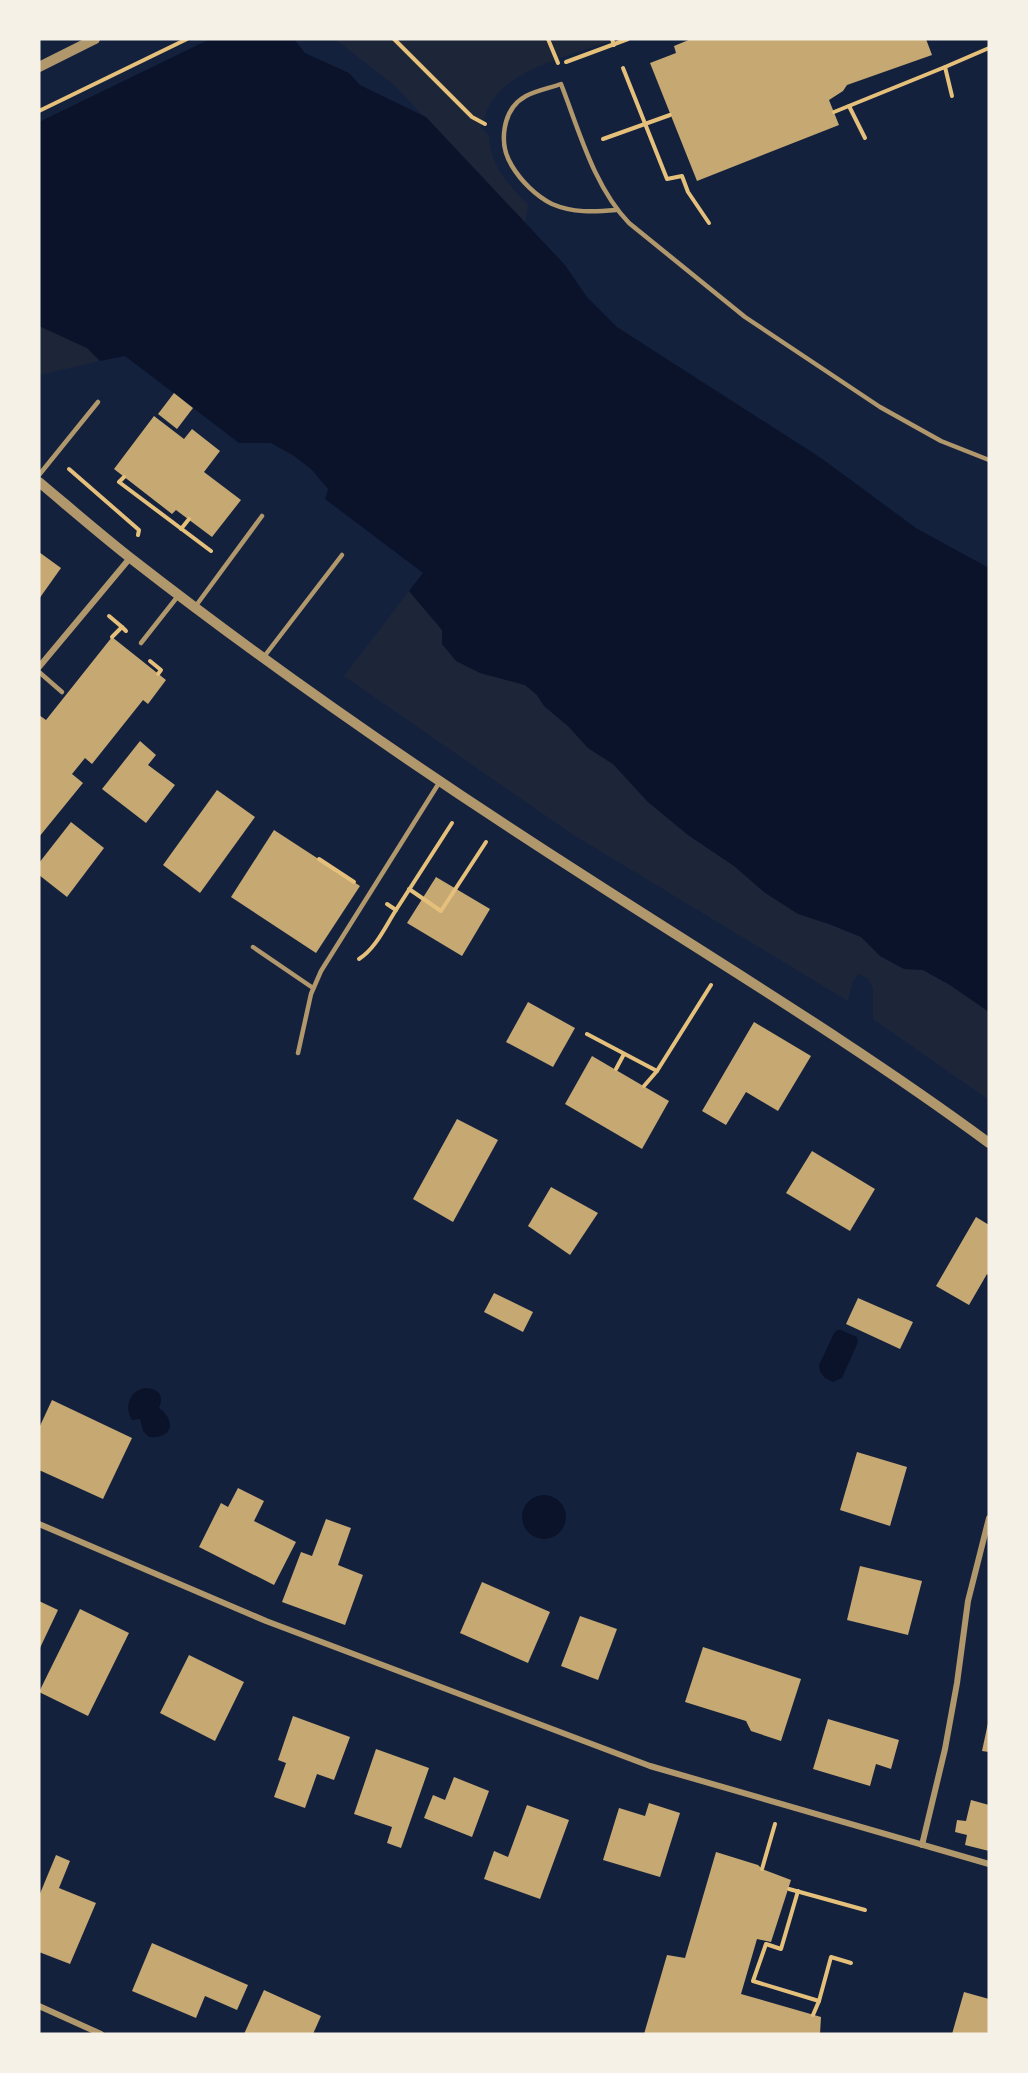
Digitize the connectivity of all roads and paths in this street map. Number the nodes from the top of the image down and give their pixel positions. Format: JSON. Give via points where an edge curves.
{"nodes":[{"id":1,"x":95,"y":39,"type":"edge"},
{"id":2,"x":187,"y":39,"type":"edge"},
{"id":3,"x":394,"y":39,"type":"edge"},
{"id":4,"x":548,"y":39,"type":"edge"},
{"id":5,"x":612,"y":39,"type":"edge"},
{"id":6,"x":628,"y":39,"type":"edge"},
{"id":7,"x":989,"y":48,"type":"edge"},
{"id":8,"x":559,"y":65,"type":"dead end"},
{"id":9,"x":39,"y":67,"type":"edge"},
{"id":10,"x":945,"y":67,"type":"junction"},
{"id":11,"x":623,"y":68,"type":"dead end"},
{"id":12,"x":952,"y":96,"type":"dead end"},
{"id":13,"x":849,"y":106,"type":"junction"},
{"id":14,"x":39,"y":111,"type":"edge"},
{"id":15,"x":834,"y":112,"type":"dead end"},
{"id":16,"x":670,"y":115,"type":"dead end"},
{"id":17,"x":646,"y":124,"type":"junction"},
{"id":18,"x":487,"y":125,"type":"dead end"},
{"id":19,"x":865,"y":138,"type":"dead end"},
{"id":20,"x":604,"y":139,"type":"dead end"},
{"id":21,"x":616,"y":210,"type":"junction"},
{"id":22,"x":709,"y":223,"type":"dead end"},
{"id":23,"x":98,"y":402,"type":"dead end"},
{"id":24,"x":989,"y":460,"type":"edge"},
{"id":25,"x":74,"y":473,"type":"dead end"},
{"id":26,"x":39,"y":475,"type":"edge"},
{"id":27,"x":124,"y":477,"type":"dead end"},
{"id":28,"x":39,"y":482,"type":"edge"},
{"id":29,"x":149,"y":495,"type":"dead end"},
{"id":30,"x":145,"y":502,"type":"junction"},
{"id":31,"x":262,"y":516,"type":"dead end"},
{"id":32,"x":189,"y":519,"type":"dead end"},
{"id":33,"x":181,"y":529,"type":"junction"},
{"id":34,"x":139,"y":530,"type":"dead end"},
{"id":35,"x":342,"y":555,"type":"dead end"},
{"id":36,"x":130,"y":558,"type":"junction"},
{"id":37,"x":227,"y":563,"type":"junction"},
{"id":38,"x":179,"y":595,"type":"junction"},
{"id":39,"x":195,"y":607,"type":"junction"},
{"id":40,"x":141,"y":643,"type":"dead end"},
{"id":41,"x":263,"y":658,"type":"junction"},
{"id":42,"x":39,"y":667,"type":"edge"},
{"id":43,"x":39,"y":672,"type":"edge"},
{"id":44,"x":62,"y":692,"type":"dead end"},
{"id":45,"x":440,"y":780,"type":"junction"},
{"id":46,"x":452,"y":823,"type":"dead end"},
{"id":47,"x":486,"y":842,"type":"dead end"},
{"id":48,"x":319,"y":859,"type":"dead end"},
{"id":49,"x":360,"y":886,"type":"dead end"},
{"id":50,"x":409,"y":890,"type":"junction"},
{"id":51,"x":379,"y":899,"type":"dead end"},
{"id":52,"x":396,"y":910,"type":"junction"},
{"id":53,"x":253,"y":947,"type":"dead end"},
{"id":54,"x":358,"y":959,"type":"dead end"},
{"id":55,"x":724,"y":964,"type":"junction"},
{"id":56,"x":314,"y":988,"type":"junction"},
{"id":57,"x":587,"y":1034,"type":"dead end"},
{"id":58,"x":298,"y":1053,"type":"dead end"},
{"id":59,"x":624,"y":1054,"type":"junction"},
{"id":60,"x":616,"y":1069,"type":"dead end"},
{"id":61,"x":657,"y":1071,"type":"junction"},
{"id":62,"x":644,"y":1086,"type":"dead end"},
{"id":63,"x":989,"y":1143,"type":"edge"},
{"id":64,"x":989,"y":1518,"type":"edge"},
{"id":65,"x":39,"y":1524,"type":"edge"},
{"id":66,"x":776,"y":1820,"type":"dead end"},
{"id":67,"x":922,"y":1845,"type":"junction"},
{"id":68,"x":989,"y":1864,"type":"edge"},
{"id":69,"x":762,"y":1869,"type":"dead end"},
{"id":70,"x":789,"y":1889,"type":"dead end"},
{"id":71,"x":798,"y":1891,"type":"junction"},
{"id":72,"x":865,"y":1910,"type":"dead end"},
{"id":73,"x":851,"y":1963,"type":"dead end"},
{"id":74,"x":819,"y":2001,"type":"junction"},
{"id":75,"x":39,"y":2006,"type":"edge"},
{"id":76,"x":813,"y":2015,"type":"dead end"},
{"id":77,"x":101,"y":2034,"type":"edge"}],
"edges":[{"from":1,"to":9,"type":"street"},
{"from":2,"to":14,"type":"path"},
{"from":3,"to":18,"type":"path","via":[[471,117]]},
{"from":4,"to":8,"type":"path"},
{"from":5,"to":6,"type":"path","via":[[614,45]]},
{"from":7,"to":10,"type":"path"},
{"from":10,"to":12,"type":"path"},
{"from":10,"to":13,"type":"path"},
{"from":11,"to":17,"type":"path"},
{"from":13,"to":15,"type":"path"},
{"from":13,"to":19,"type":"path"},
{"from":16,"to":17,"type":"path"},
{"from":17,"to":20,"type":"path"},
{"from":17,"to":22,"type":"path","via":[[667,179],[682,176]]},
{"from":21,"to":21,"type":"lane","via":[[605,193],[561,84],[517,103],[504,130],[511,165],[523,180],[537,195],[574,211]]},
{"from":21,"to":24,"type":"lane","via":[[663,253],[745,317],[915,428]]},
{"from":23,"to":26,"type":"lane"},
{"from":25,"to":34,"type":"path"},
{"from":27,"to":30,"type":"path","via":[[119,482]]},
{"from":28,"to":36,"type":"street"},
{"from":29,"to":30,"type":"path"},
{"from":30,"to":33,"type":"path"},
{"from":31,"to":37,"type":"lane"},
{"from":32,"to":33,"type":"path"},
{"from":33,"to":37,"type":"path"},
{"from":35,"to":41,"type":"lane"},
{"from":36,"to":38,"type":"street"},
{"from":36,"to":42,"type":"street"},
{"from":37,"to":39,"type":"lane"},
{"from":38,"to":39,"type":"street"},
{"from":38,"to":40,"type":"lane"},
{"from":39,"to":41,"type":"street"},
{"from":41,"to":45,"type":"street"},
{"from":43,"to":44,"type":"lane"},
{"from":45,"to":55,"type":"street","via":[[584,877]]},
{"from":45,"to":56,"type":"lane"},
{"from":46,"to":50,"type":"path"},
{"from":47,"to":50,"type":"path","via":[[441,911]]},
{"from":48,"to":49,"type":"path"},
{"from":50,"to":52,"type":"path"},
{"from":51,"to":52,"type":"path"},
{"from":52,"to":54,"type":"path","via":[[372,947]]},
{"from":53,"to":56,"type":"lane"},
{"from":55,"to":61,"type":"path"},
{"from":55,"to":63,"type":"street"},
{"from":56,"to":58,"type":"lane"},
{"from":57,"to":59,"type":"path"},
{"from":59,"to":60,"type":"path"},
{"from":59,"to":61,"type":"path"},
{"from":61,"to":62,"type":"path"},
{"from":64,"to":67,"type":"street","via":[[968,1601],[945,1749]]},
{"from":65,"to":67,"type":"street","via":[[266,1621],[606,1750],[688,1778]]},
{"from":66,"to":69,"type":"path"},
{"from":67,"to":68,"type":"street"},
{"from":70,"to":71,"type":"path"},
{"from":71,"to":72,"type":"path"},
{"from":71,"to":74,"type":"path","via":[[781,1949],[766,1944],[753,1981]]},
{"from":73,"to":74,"type":"path","via":[[831,1957]]},
{"from":74,"to":76,"type":"path"},
{"from":75,"to":77,"type":"street"}]}
